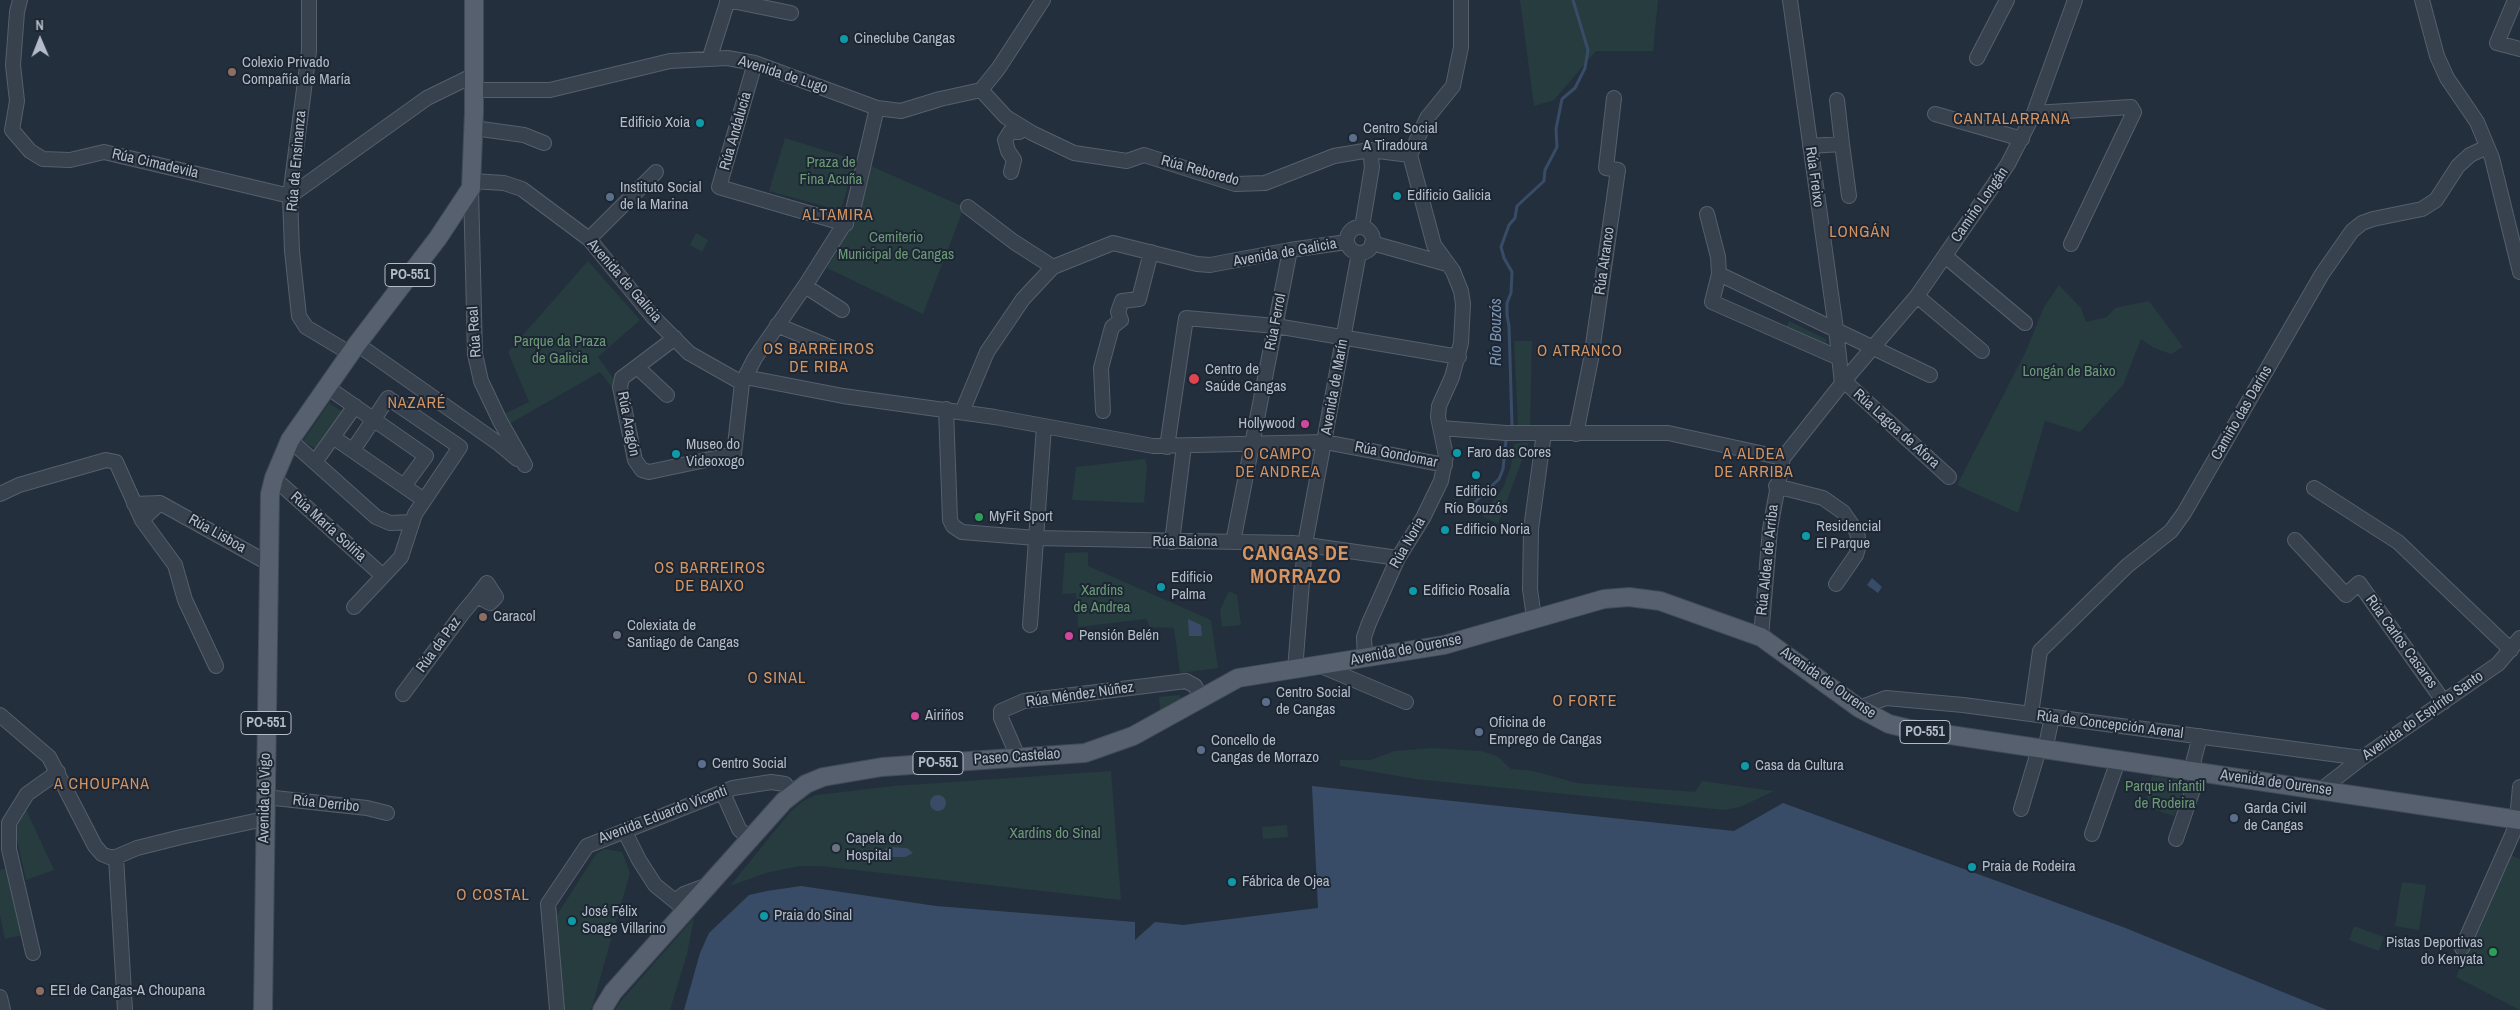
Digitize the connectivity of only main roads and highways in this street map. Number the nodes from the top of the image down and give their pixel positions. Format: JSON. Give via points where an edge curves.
{"nodes":[{"id":1,"x":474,"y":0,"type":"edge"},
{"id":2,"x":1238,"y":678,"type":"joint"},
{"id":3,"x":2518,"y":820,"type":"edge"},
{"id":4,"x":263,"y":1010,"type":"edge"},
{"id":5,"x":602,"y":1010,"type":"edge"}],
"edges":[{"from":1,"to":4,"type":"main road","name":"Avenida de Vigo","number":"PO-551","via":[[472,184],[438,238],[290,440],[270,494]]},
{"from":2,"to":3,"type":"main road","name":"Avenida de Ourense","number":"PO-551","via":[[1444,645],[1604,599],[1629,597],[1660,601],[1761,637],[1859,708],[1889,724],[2042,750]]},
{"from":2,"to":5,"type":"main road","name":"Paseo Castelao","number":"PO-551","via":[[1118,743],[1085,753],[842,772],[823,777],[792,793],[709,885],[680,906]]}]}
